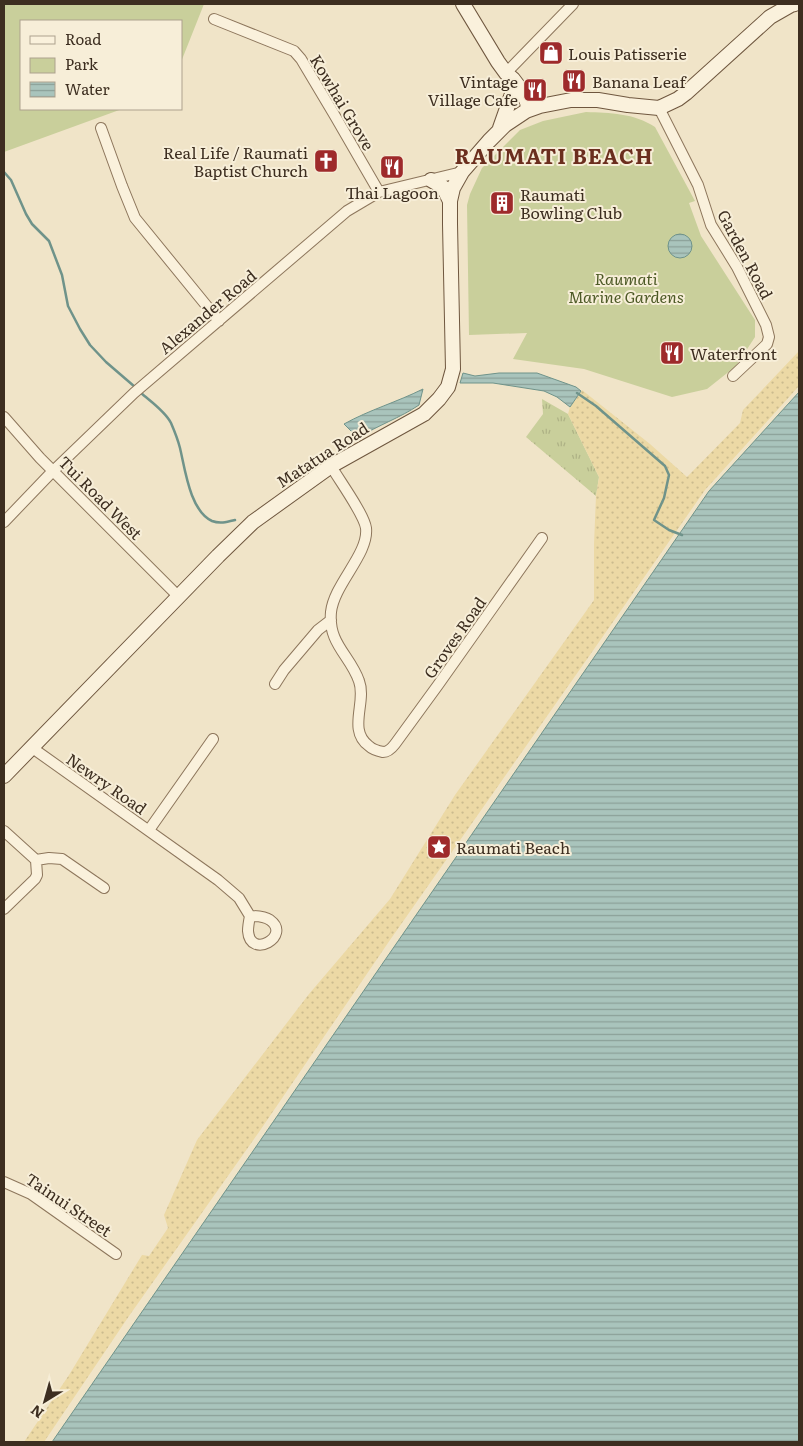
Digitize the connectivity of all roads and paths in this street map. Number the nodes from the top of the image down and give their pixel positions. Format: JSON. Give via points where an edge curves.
{"nodes":[{"id":1,"x":464,"y":4,"type":"edge"},
{"id":2,"x":573,"y":4,"type":"edge"},
{"id":3,"x":792,"y":4,"type":"edge"},
{"id":4,"x":214,"y":19,"type":"dead end"},
{"id":5,"x":506,"y":74,"type":"junction"},
{"id":6,"x":512,"y":94,"type":"junction"},
{"id":7,"x":660,"y":108,"type":"junction"},
{"id":8,"x":526,"y":111,"type":"junction"},
{"id":9,"x":101,"y":128,"type":"dead end"},
{"id":10,"x":499,"y":131,"type":"junction"},
{"id":11,"x":462,"y":172,"type":"junction"},
{"id":12,"x":431,"y":180,"type":"junction"},
{"id":13,"x":379,"y":192,"type":"junction"},
{"id":14,"x":450,"y":201,"type":"junction"},
{"id":15,"x":220,"y":321,"type":"junction"},
{"id":16,"x":734,"y":376,"type":"dead end"},
{"id":17,"x":4,"y":417,"type":"edge"},
{"id":18,"x":331,"y":466,"type":"junction"},
{"id":19,"x":54,"y":471,"type":"junction"},
{"id":20,"x":4,"y":522,"type":"edge"},
{"id":21,"x":542,"y":538,"type":"dead end"},
{"id":22,"x":179,"y":597,"type":"junction"},
{"id":23,"x":331,"y":620,"type":"junction"},
{"id":24,"x":275,"y":684,"type":"dead end"},
{"id":25,"x":213,"y":739,"type":"dead end"},
{"id":26,"x":31,"y":747,"type":"junction"},
{"id":27,"x":4,"y":776,"type":"edge"},
{"id":28,"x":149,"y":830,"type":"junction"},
{"id":29,"x":4,"y":831,"type":"edge"},
{"id":30,"x":36,"y":860,"type":"junction"},
{"id":31,"x":104,"y":888,"type":"dead end"},
{"id":32,"x":4,"y":909,"type":"edge"},
{"id":33,"x":250,"y":916,"type":"dead end"},
{"id":34,"x":4,"y":1182,"type":"edge"},
{"id":35,"x":116,"y":1254,"type":"dead end"}],
"edges":[{"from":1,"to":5,"type":"main road"},
{"from":2,"to":5,"type":"street"},
{"from":3,"to":7,"type":"main road","via":[[770,17],[686,93]]},
{"from":4,"to":13,"type":"street","name":"Kowhai Grove","via":[[294,51]]},
{"from":5,"to":6,"type":"main road","via":[[504,79]]},
{"from":5,"to":8,"type":"main road","via":[[522,91],[527,102]]},
{"from":6,"to":8,"type":"main road"},
{"from":6,"to":10,"type":"main road"},
{"from":7,"to":8,"type":"main road","name":"Matatua Road","via":[[571,100]]},
{"from":7,"to":16,"type":"street","name":"Garden Road","via":[[698,185],[711,225],[752,296],[768,333],[767,344]]},
{"from":8,"to":10,"type":"main road","name":"Matatua Road"},
{"from":9,"to":15,"type":"street","via":[[135,218]]},
{"from":10,"to":11,"type":"main road","name":"Matatua Road"},
{"from":11,"to":12,"type":"street","name":"Alexander Road"},
{"from":11,"to":14,"type":"main road","name":"Matatua Road"},
{"from":12,"to":13,"type":"street","name":"Alexander Road"},
{"from":12,"to":14,"type":"main road","via":[[443,187]]},
{"from":13,"to":15,"type":"street","name":"Alexander Road","via":[[347,212]]},
{"from":14,"to":18,"type":"main road","name":"Matatua Road","via":[[453,369],[448,387],[424,414]]},
{"from":15,"to":19,"type":"street","name":"Alexander Road","via":[[145,383]]},
{"from":17,"to":19,"type":"street","name":"Tui Road West"},
{"from":18,"to":22,"type":"main road","name":"Matatua Road","via":[[253,522]]},
{"from":18,"to":23,"type":"street","via":[[364,520],[366,535],[332,605]]},
{"from":19,"to":20,"type":"street","name":"Alexander Road"},
{"from":19,"to":22,"type":"street","name":"Tui Road West"},
{"from":21,"to":23,"type":"street","name":"Groves Road","via":[[388,751],[378,751],[369,746],[359,732],[360,682],[338,645]]},
{"from":22,"to":26,"type":"main road","name":"Matatua Road"},
{"from":23,"to":24,"type":"street","via":[[318,630]]},
{"from":25,"to":28,"type":"street","name":"Newry Road"},
{"from":26,"to":27,"type":"main road","name":"Matatua Road"},
{"from":26,"to":28,"type":"street","name":"Newry Road"},
{"from":28,"to":33,"type":"street","via":[[218,880],[239,898]]},
{"from":29,"to":30,"type":"street"},
{"from":30,"to":31,"type":"street","via":[[62,859]]},
{"from":30,"to":32,"type":"street","via":[[35,879]]},
{"from":34,"to":35,"type":"street","name":"Tainui Street","via":[[31,1194]]}]}
